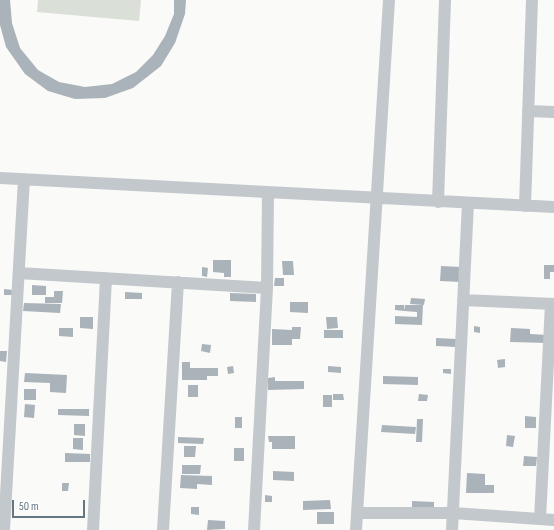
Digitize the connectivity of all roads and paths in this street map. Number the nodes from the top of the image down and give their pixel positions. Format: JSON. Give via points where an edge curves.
{"nodes":[{"id":1,"x":389,"y":0,"type":"edge"},
{"id":2,"x":445,"y":0,"type":"edge"},
{"id":3,"x":532,"y":0,"type":"edge"},
{"id":4,"x":528,"y":111,"type":"junction"},
{"id":5,"x":554,"y":112,"type":"edge"},
{"id":6,"x":0,"y":178,"type":"edge"},
{"id":7,"x":24,"y":179,"type":"junction"},
{"id":8,"x":268,"y":193,"type":"junction"},
{"id":9,"x":377,"y":199,"type":"junction"},
{"id":10,"x":438,"y":202,"type":"junction"},
{"id":11,"x":468,"y":203,"type":"junction"},
{"id":12,"x":525,"y":206,"type":"junction"},
{"id":13,"x":554,"y":207,"type":"edge"},
{"id":14,"x":19,"y":273,"type":"junction"},
{"id":15,"x":106,"y":278,"type":"junction"},
{"id":16,"x":178,"y":282,"type":"junction"},
{"id":17,"x":267,"y":288,"type":"junction"},
{"id":18,"x":463,"y":300,"type":"junction"},
{"id":19,"x":553,"y":304,"type":"edge"},
{"id":20,"x":550,"y":396,"type":"edge"},
{"id":21,"x":357,"y":513,"type":"junction"},
{"id":22,"x":453,"y":513,"type":"junction"},
{"id":23,"x":540,"y":519,"type":"junction"},
{"id":24,"x":554,"y":520,"type":"edge"},
{"id":25,"x":4,"y":530,"type":"edge"},
{"id":26,"x":93,"y":530,"type":"edge"},
{"id":27,"x":163,"y":530,"type":"edge"},
{"id":28,"x":254,"y":530,"type":"edge"},
{"id":29,"x":356,"y":530,"type":"edge"},
{"id":30,"x":452,"y":530,"type":"edge"}],
"edges":[{"from":1,"to":9,"type":"street"},
{"from":2,"to":10,"type":"street"},
{"from":3,"to":4,"type":"street"},
{"from":4,"to":5,"type":"street"},
{"from":4,"to":12,"type":"street"},
{"from":6,"to":7,"type":"street"},
{"from":7,"to":8,"type":"street"},
{"from":7,"to":14,"type":"street"},
{"from":8,"to":9,"type":"street"},
{"from":8,"to":17,"type":"street"},
{"from":9,"to":10,"type":"street"},
{"from":9,"to":21,"type":"street"},
{"from":10,"to":11,"type":"street"},
{"from":11,"to":12,"type":"street"},
{"from":11,"to":18,"type":"street"},
{"from":12,"to":13,"type":"street"},
{"from":14,"to":15,"type":"street"},
{"from":14,"to":25,"type":"street"},
{"from":15,"to":16,"type":"street"},
{"from":15,"to":26,"type":"street"},
{"from":16,"to":17,"type":"street"},
{"from":16,"to":27,"type":"street"},
{"from":17,"to":28,"type":"street"},
{"from":18,"to":19,"type":"street"},
{"from":18,"to":22,"type":"street"},
{"from":19,"to":20,"type":"street"},
{"from":20,"to":23,"type":"street"},
{"from":21,"to":22,"type":"street"},
{"from":21,"to":29,"type":"street"},
{"from":22,"to":23,"type":"street"},
{"from":22,"to":30,"type":"street"},
{"from":23,"to":24,"type":"street"}]}
